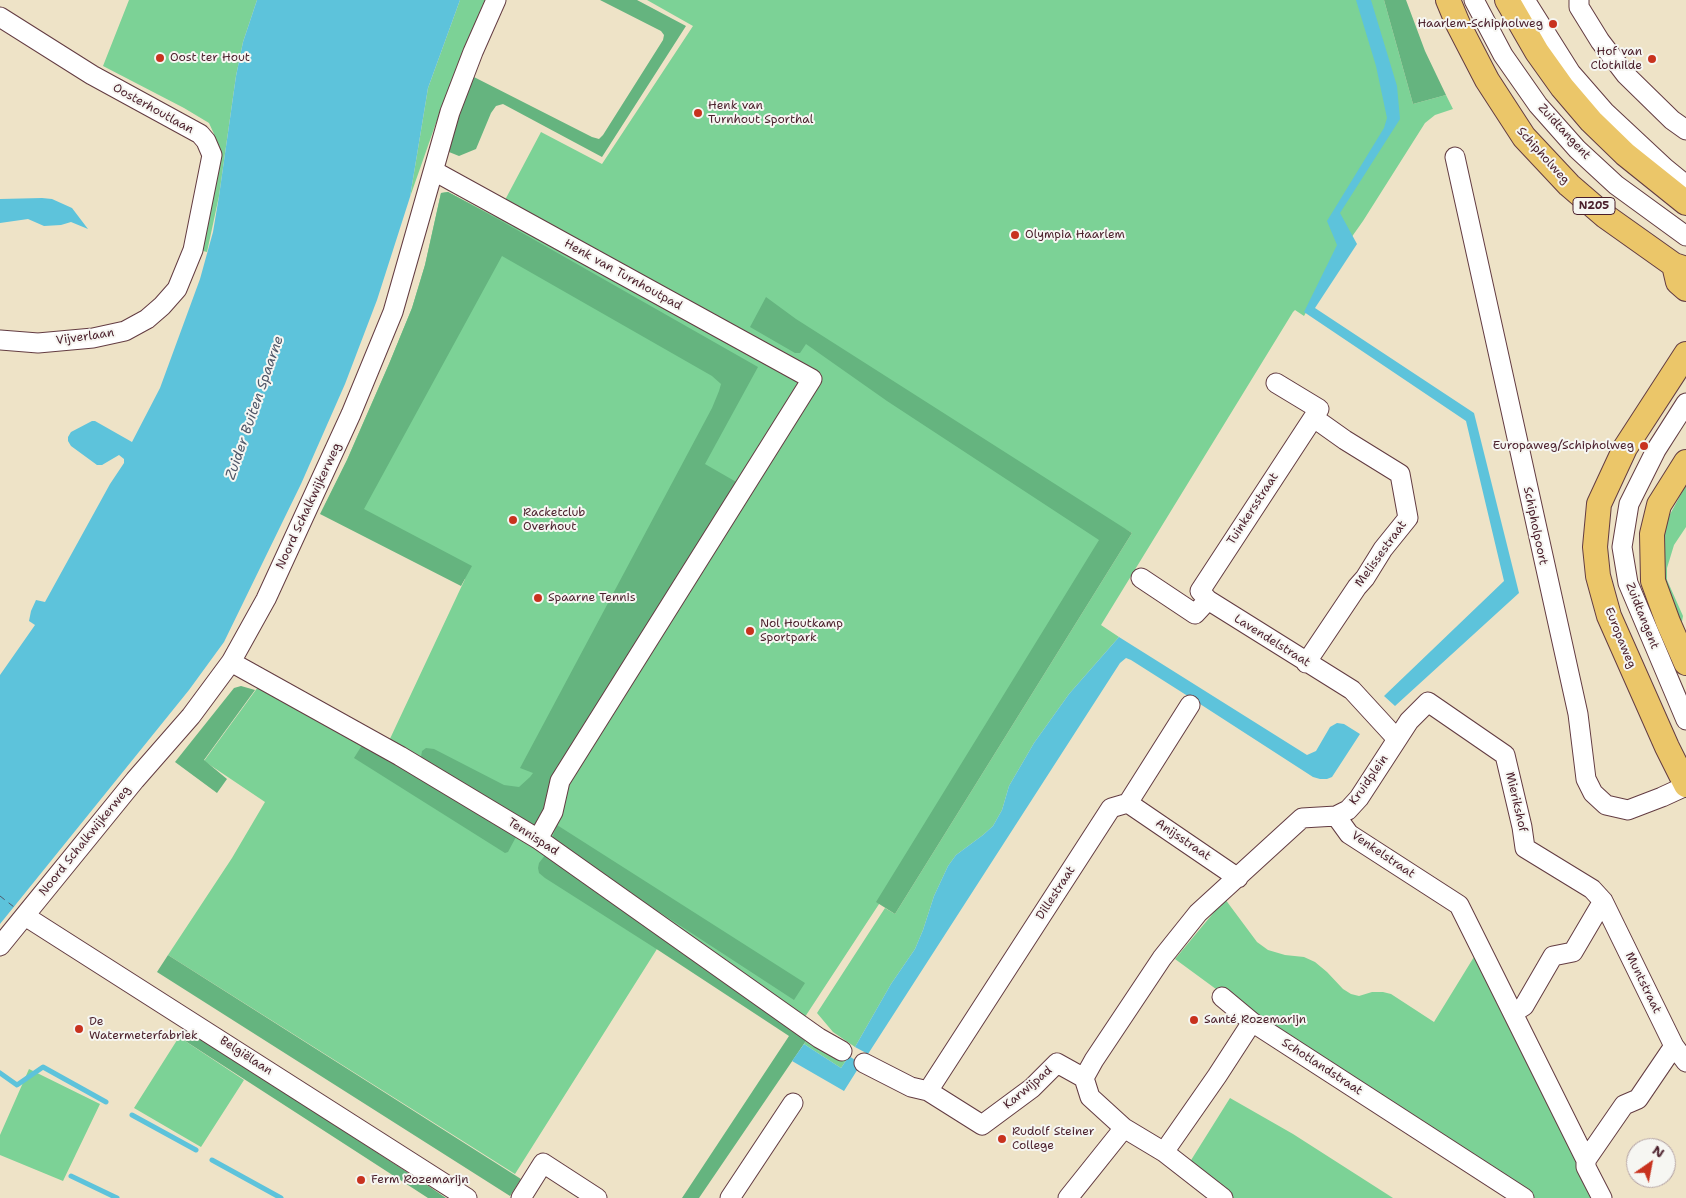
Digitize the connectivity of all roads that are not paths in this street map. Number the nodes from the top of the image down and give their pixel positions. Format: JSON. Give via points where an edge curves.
{"nodes":[{"id":1,"x":496,"y":0,"type":"edge"},
{"id":2,"x":1448,"y":0,"type":"edge"},
{"id":3,"x":1474,"y":0,"type":"edge"},
{"id":4,"x":1507,"y":0,"type":"edge"},
{"id":5,"x":1525,"y":0,"type":"edge"},
{"id":6,"x":1579,"y":0,"type":"edge"},
{"id":7,"x":0,"y":17,"type":"edge"},
{"id":8,"x":1686,"y":130,"type":"edge"},
{"id":9,"x":1455,"y":158,"type":"dead end"},
{"id":10,"x":434,"y":170,"type":"junction"},
{"id":11,"x":1686,"y":185,"type":"edge"},
{"id":12,"x":1686,"y":203,"type":"edge"},
{"id":13,"x":1686,"y":236,"type":"edge"},
{"id":14,"x":1680,"y":267,"type":"edge"},
{"id":15,"x":1686,"y":289,"type":"edge"},
{"id":16,"x":162,"y":306,"type":"joint"},
{"id":17,"x":0,"y":340,"type":"edge"},
{"id":18,"x":1686,"y":354,"type":"edge"},
{"id":19,"x":1276,"y":383,"type":"dead end"},
{"id":20,"x":1686,"y":403,"type":"edge"},
{"id":21,"x":1314,"y":418,"type":"junction"},
{"id":22,"x":1686,"y":462,"type":"edge"},
{"id":23,"x":1140,"y":578,"type":"dead end"},
{"id":24,"x":1208,"y":600,"type":"junction"},
{"id":25,"x":231,"y":662,"type":"junction"},
{"id":26,"x":1306,"y":663,"type":"junction"},
{"id":27,"x":1686,"y":663,"type":"edge"},
{"id":28,"x":1428,"y":702,"type":"joint"},
{"id":29,"x":1190,"y":705,"type":"dead end"},
{"id":30,"x":1686,"y":720,"type":"edge"},
{"id":31,"x":1397,"y":740,"type":"junction"},
{"id":32,"x":1686,"y":785,"type":"edge"},
{"id":33,"x":1128,"y":803,"type":"junction"},
{"id":34,"x":1336,"y":816,"type":"junction"},
{"id":35,"x":538,"y":839,"type":"junction"},
{"id":36,"x":1238,"y":878,"type":"junction"},
{"id":37,"x":1603,"y":901,"type":"junction"},
{"id":38,"x":25,"y":916,"type":"junction"},
{"id":39,"x":0,"y":946,"type":"edge"},
{"id":40,"x":1222,"y":997,"type":"dead end"},
{"id":41,"x":1513,"y":1013,"type":"junction"},
{"id":42,"x":1252,"y":1022,"type":"junction"},
{"id":43,"x":1674,"y":1046,"type":"junction"},
{"id":44,"x":842,"y":1051,"type":"dead end"},
{"id":45,"x":1686,"y":1062,"type":"edge"},
{"id":46,"x":864,"y":1063,"type":"dead end"},
{"id":47,"x":1084,"y":1078,"type":"junction"},
{"id":48,"x":928,"y":1091,"type":"junction"},
{"id":49,"x":793,"y":1103,"type":"dead end"},
{"id":50,"x":1124,"y":1128,"type":"junction"},
{"id":51,"x":1164,"y":1152,"type":"junction"},
{"id":52,"x":1586,"y":1160,"type":"junction"},
{"id":53,"x":524,"y":1193,"type":"edge"},
{"id":54,"x":467,"y":1198,"type":"edge"},
{"id":55,"x":597,"y":1198,"type":"edge"},
{"id":56,"x":730,"y":1198,"type":"edge"},
{"id":57,"x":1068,"y":1198,"type":"edge"},
{"id":58,"x":1223,"y":1198,"type":"edge"},
{"id":59,"x":1524,"y":1198,"type":"edge"},
{"id":60,"x":1602,"y":1198,"type":"edge"}],
"edges":[{"from":1,"to":10,"type":"street","name":"Noord Schalkwijkerweg","via":[[450,112]]},
{"from":2,"to":14,"type":"main road","name":"Schipholweg","number":"N205","via":[[1487,80],[1524,137],[1569,185],[1598,210]]},
{"from":3,"to":13,"type":"street","name":"Zuidtangent","via":[[1503,55],[1538,105],[1577,149],[1616,185]]},
{"from":4,"to":12,"type":"main road","via":[[1537,52],[1586,114],[1625,154]]},
{"from":5,"to":11,"type":"street","via":[[1571,73],[1605,112]]},
{"from":6,"to":8,"type":"street","via":[[1579,7],[1600,41],[1626,75]]},
{"from":7,"to":16,"type":"street","name":"Oosterhoutlaan","via":[[92,75],[200,134],[206,141],[212,155],[193,250],[177,289]]},
{"from":9,"to":32,"type":"street","name":"Schipholpoort","via":[[1578,714],[1586,779],[1593,793],[1606,806],[1628,810]]},
{"from":10,"to":25,"type":"street","name":"Noord Schalkwijkerweg","via":[[393,312],[371,368],[266,599]]},
{"from":10,"to":35,"type":"street","name":"Henk van Turnhoutpad","via":[[812,379],[560,781],[553,812]]},
{"from":14,"to":15,"type":"main road","via":[[1678,282]]},
{"from":16,"to":17,"type":"street","name":"Vijverlaan","via":[[147,319],[125,330],[93,338],[38,343]]},
{"from":18,"to":32,"type":"main road","name":"Europaweg","via":[[1625,448],[1599,504],[1595,546],[1598,576],[1609,616]]},
{"from":19,"to":21,"type":"street","via":[[1319,409]]},
{"from":20,"to":30,"type":"street","name":"Zuidtangent","via":[[1656,450],[1629,504],[1622,547],[1628,583]]},
{"from":21,"to":24,"type":"street","name":"Tuinkersstraat","via":[[1200,591]]},
{"from":21,"to":26,"type":"street","name":"Melissestraat","via":[[1400,474],[1408,518],[1383,548]]},
{"from":22,"to":27,"type":"main road","via":[[1658,505],[1652,534],[1653,580]]},
{"from":23,"to":24,"type":"street","via":[[1195,614]]},
{"from":24,"to":26,"type":"street","name":"Lavendelstraat"},
{"from":25,"to":35,"type":"street","name":"Tennispad","via":[[400,756]]},
{"from":25,"to":38,"type":"street","name":"Noord Schalkwijkerweg","via":[[191,716]]},
{"from":26,"to":31,"type":"street","name":"Lavendelstraat","via":[[1352,690]]},
{"from":28,"to":31,"type":"street","name":"Kruidplein","via":[[1409,721]]},
{"from":28,"to":37,"type":"street","name":"Mierikshof","via":[[1505,755],[1525,848],[1592,889]]},
{"from":29,"to":33,"type":"street","name":"Dillestraat"},
{"from":31,"to":34,"type":"street","name":"Kruidplein","via":[[1359,798],[1348,810]]},
{"from":33,"to":36,"type":"street","name":"Anijsstraat"},
{"from":33,"to":48,"type":"street","name":"Dillestraat","via":[[1111,808]]},
{"from":34,"to":36,"type":"street","via":[[1302,818]]},
{"from":34,"to":41,"type":"street","name":"Venkelstraat","via":[[1349,834],[1459,905]]},
{"from":35,"to":44,"type":"street","name":"Tennispad"},
{"from":36,"to":47,"type":"street","via":[[1198,913],[1162,958]]},
{"from":37,"to":41,"type":"street","via":[[1573,952],[1553,956],[1524,1006]]},
{"from":37,"to":43,"type":"street","name":"Muntstraat"},
{"from":38,"to":39,"type":"street","name":"Noord Schalkwijkerweg"},
{"from":38,"to":54,"type":"street","name":"Belgiëlaan"},
{"from":40,"to":42,"type":"street","name":"Schotlandstraat"},
{"from":41,"to":52,"type":"street","name":"Venkelstraat"},
{"from":42,"to":51,"type":"street"},
{"from":42,"to":59,"type":"street","name":"Schotlandstraat"},
{"from":43,"to":45,"type":"street","name":"Muntstraat"},
{"from":43,"to":52,"type":"street","via":[[1638,1099],[1624,1105]]},
{"from":46,"to":48,"type":"street","via":[[911,1088]]},
{"from":47,"to":48,"type":"street","name":"Karwijpad","via":[[1057,1063],[1032,1088],[982,1125]]},
{"from":47,"to":50,"type":"street","via":[[1090,1097]]},
{"from":49,"to":56,"type":"street"},
{"from":50,"to":51,"type":"street"},
{"from":50,"to":57,"type":"street"},
{"from":51,"to":58,"type":"street"},
{"from":52,"to":60,"type":"street","name":"Venkelstraat","via":[[1586,1167]]},
{"from":53,"to":55,"type":"street","via":[[543,1163]]}]}
